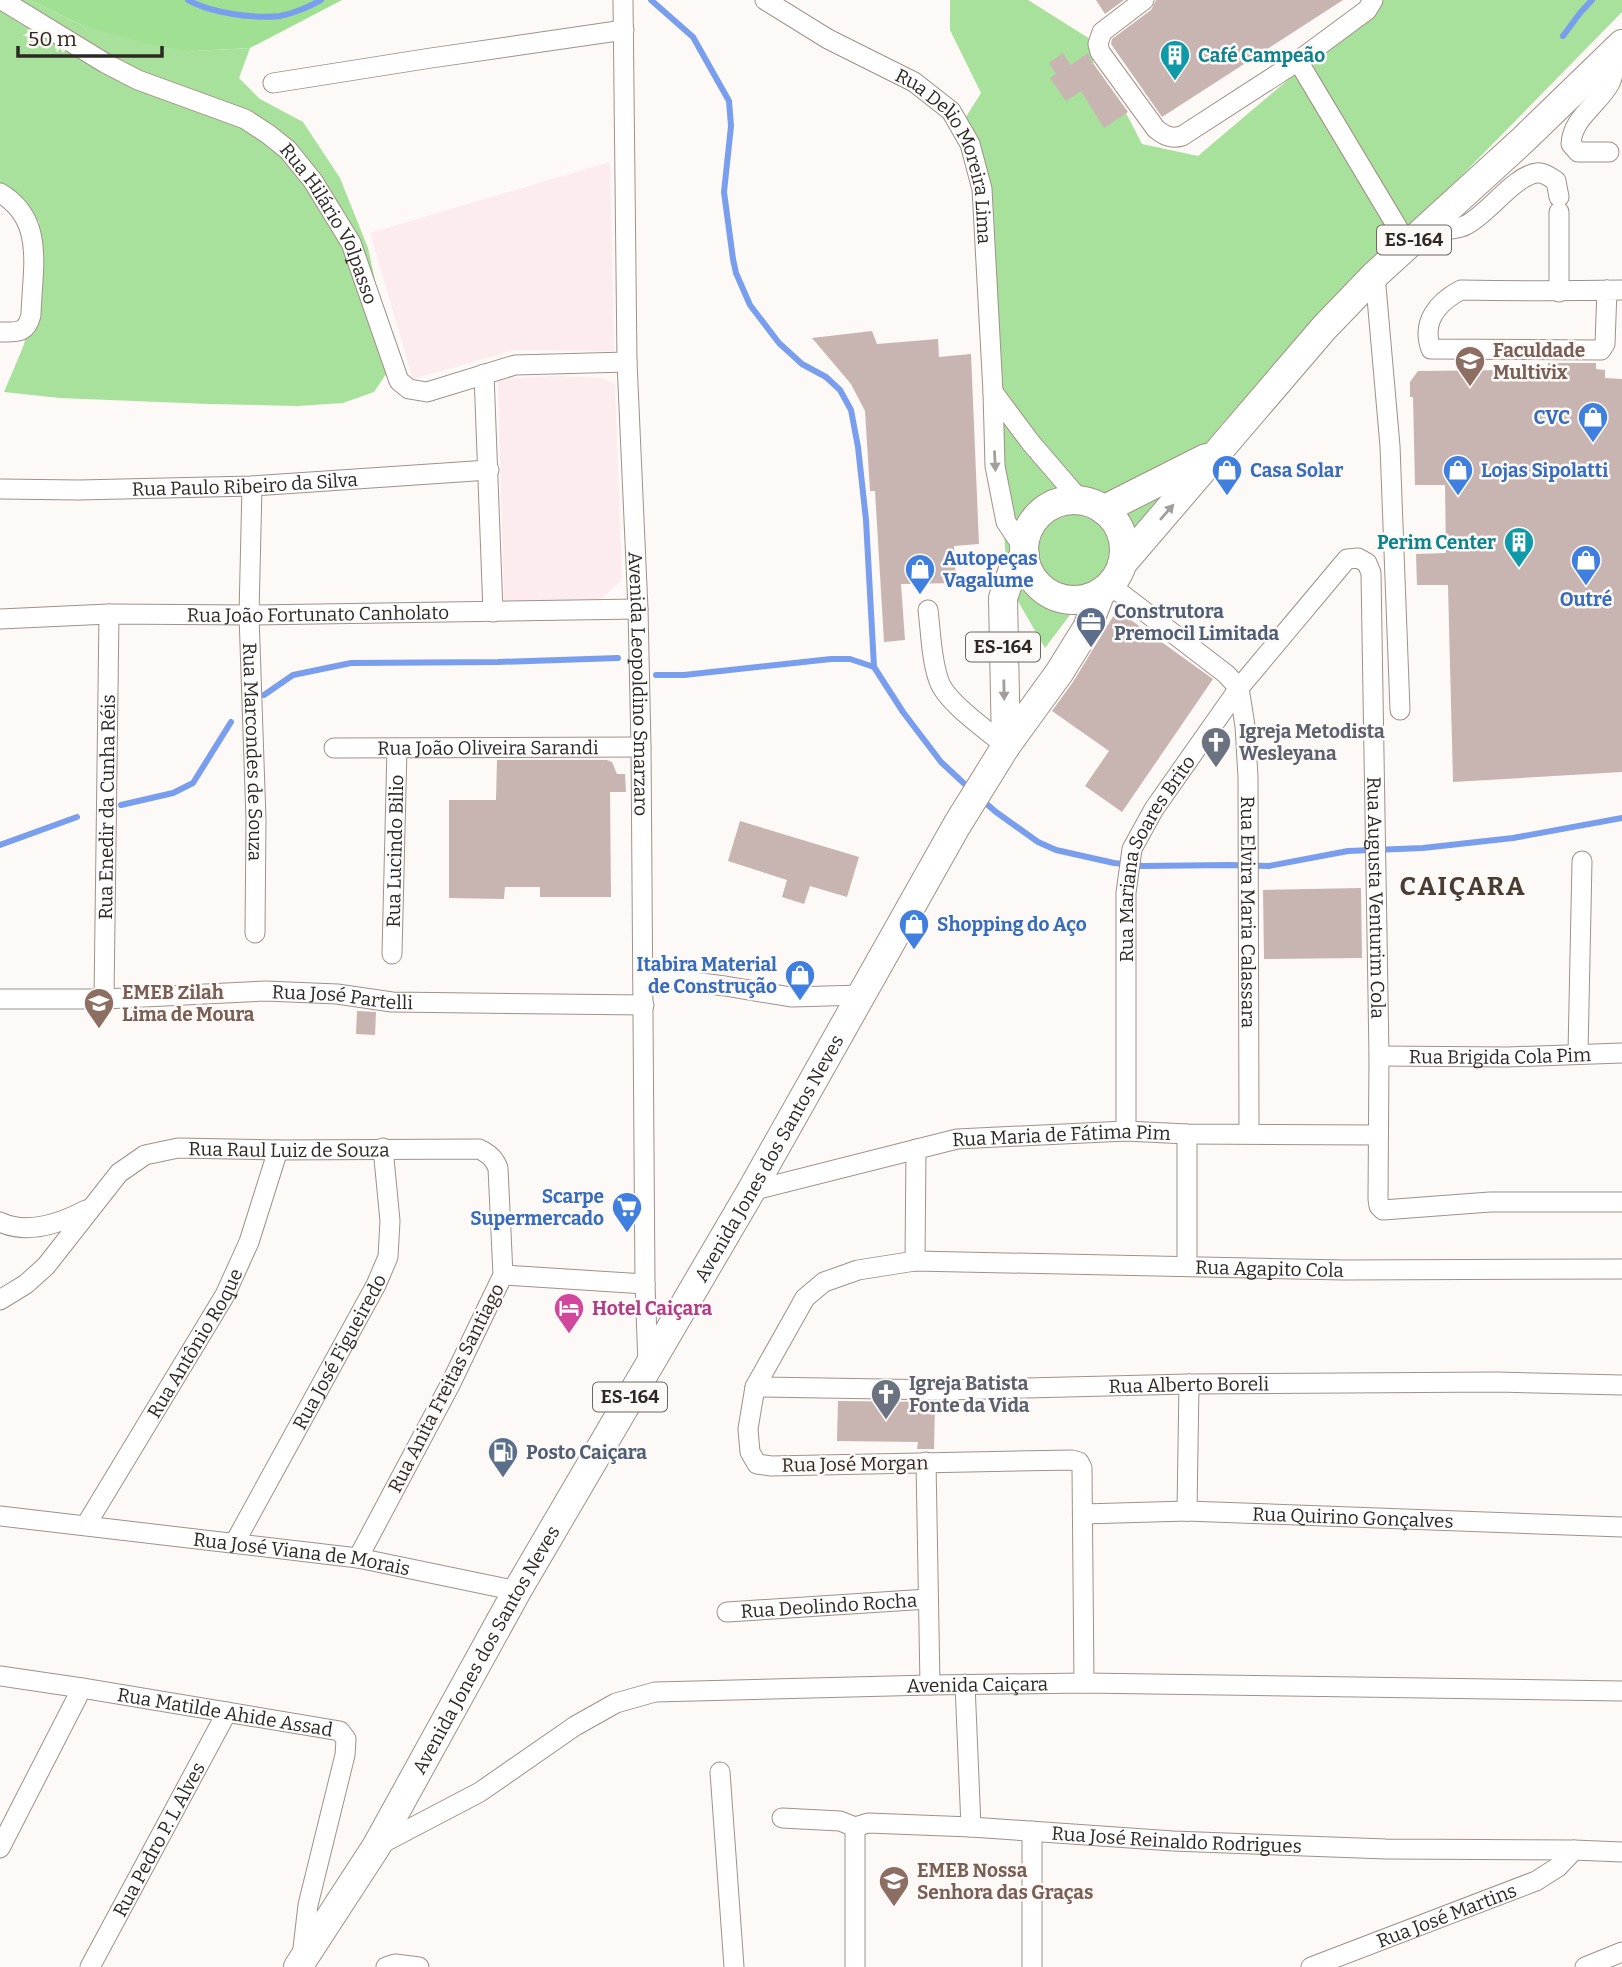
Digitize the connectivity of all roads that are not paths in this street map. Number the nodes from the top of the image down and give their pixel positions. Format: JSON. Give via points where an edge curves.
{"nodes":[{"id":1,"x":2,"y":0,"type":"edge"},
{"id":2,"x":623,"y":0,"type":"edge"},
{"id":3,"x":765,"y":0,"type":"edge"},
{"id":4,"x":1144,"y":0,"type":"edge"},
{"id":5,"x":1373,"y":0,"type":"edge"},
{"id":6,"x":624,"y":30,"type":"junction"},
{"id":7,"x":1620,"y":47,"type":"edge"},
{"id":8,"x":1298,"y":61,"type":"junction"},
{"id":9,"x":273,"y":83,"type":"dead end"},
{"id":10,"x":1609,"y":152,"type":"dead end"},
{"id":11,"x":0,"y":193,"type":"edge"},
{"id":12,"x":1416,"y":238,"type":"junction"},
{"id":13,"x":1375,"y":275,"type":"junction"},
{"id":14,"x":1615,"y":290,"type":"edge"},
{"id":15,"x":1559,"y":292,"type":"junction"},
{"id":16,"x":0,"y":332,"type":"edge"},
{"id":17,"x":627,"y":362,"type":"junction"},
{"id":18,"x":484,"y":374,"type":"junction"},
{"id":19,"x":993,"y":392,"type":"junction"},
{"id":20,"x":1221,"y":450,"type":"junction"},
{"id":21,"x":488,"y":470,"type":"junction"},
{"id":22,"x":252,"y":486,"type":"junction"},
{"id":23,"x":0,"y":488,"type":"edge"},
{"id":24,"x":1093,"y":505,"type":"junction"},
{"id":25,"x":1025,"y":552,"type":"junction"},
{"id":26,"x":1347,"y":559,"type":"joint"},
{"id":27,"x":1111,"y":580,"type":"junction"},
{"id":28,"x":638,"y":609,"type":"junction"},
{"id":29,"x":928,"y":610,"type":"dead end"},
{"id":30,"x":493,"y":612,"type":"junction"},
{"id":31,"x":109,"y":614,"type":"junction"},
{"id":32,"x":249,"y":615,"type":"junction"},
{"id":33,"x":0,"y":620,"type":"edge"},
{"id":34,"x":1239,"y":688,"type":"junction"},
{"id":35,"x":1400,"y":710,"type":"dead end"},
{"id":36,"x":1006,"y":746,"type":"junction"},
{"id":37,"x":641,"y":747,"type":"junction"},
{"id":38,"x":334,"y":748,"type":"dead end"},
{"id":39,"x":397,"y":748,"type":"junction"},
{"id":40,"x":1582,"y":861,"type":"dead end"},
{"id":41,"x":255,"y":933,"type":"dead end"},
{"id":42,"x":392,"y":954,"type":"dead end"},
{"id":43,"x":643,"y":976,"type":"junction"},
{"id":44,"x":862,"y":995,"type":"junction"},
{"id":45,"x":0,"y":999,"type":"edge"},
{"id":46,"x":104,"y":999,"type":"junction"},
{"id":47,"x":644,"y":1005,"type":"junction"},
{"id":48,"x":1578,"y":1053,"type":"junction"},
{"id":49,"x":1622,"y":1053,"type":"edge"},
{"id":50,"x":1379,"y":1056,"type":"junction"},
{"id":51,"x":1126,"y":1131,"type":"junction"},
{"id":52,"x":1249,"y":1133,"type":"junction"},
{"id":53,"x":1187,"y":1134,"type":"junction"},
{"id":54,"x":1378,"y":1135,"type":"junction"},
{"id":55,"x":383,"y":1148,"type":"junction"},
{"id":56,"x":916,"y":1149,"type":"junction"},
{"id":57,"x":278,"y":1150,"type":"junction"},
{"id":58,"x":498,"y":1168,"type":"joint"},
{"id":59,"x":751,"y":1191,"type":"junction"},
{"id":60,"x":1622,"y":1202,"type":"edge"},
{"id":61,"x":94,"y":1207,"type":"junction"},
{"id":62,"x":0,"y":1222,"type":"edge"},
{"id":63,"x":915,"y":1261,"type":"junction"},
{"id":64,"x":1187,"y":1266,"type":"junction"},
{"id":65,"x":1622,"y":1269,"type":"edge"},
{"id":66,"x":503,"y":1275,"type":"junction"},
{"id":67,"x":645,"y":1284,"type":"junction"},
{"id":68,"x":0,"y":1300,"type":"edge"},
{"id":69,"x":648,"y":1367,"type":"junction"},
{"id":70,"x":1189,"y":1384,"type":"junction"},
{"id":71,"x":1622,"y":1385,"type":"edge"},
{"id":72,"x":755,"y":1387,"type":"junction"},
{"id":73,"x":926,"y":1462,"type":"junction"},
{"id":74,"x":1187,"y":1511,"type":"junction"},
{"id":75,"x":1083,"y":1514,"type":"junction"},
{"id":76,"x":0,"y":1516,"type":"edge"},
{"id":77,"x":86,"y":1525,"type":"junction"},
{"id":78,"x":1622,"y":1527,"type":"edge"},
{"id":79,"x":235,"y":1542,"type":"junction"},
{"id":80,"x":358,"y":1558,"type":"junction"},
{"id":81,"x":517,"y":1591,"type":"junction"},
{"id":82,"x":928,"y":1599,"type":"junction"},
{"id":83,"x":727,"y":1612,"type":"dead end"},
{"id":84,"x":0,"y":1676,"type":"edge"},
{"id":85,"x":1084,"y":1683,"type":"junction"},
{"id":86,"x":965,"y":1684,"type":"junction"},
{"id":87,"x":930,"y":1685,"type":"junction"},
{"id":88,"x":82,"y":1688,"type":"junction"},
{"id":89,"x":1622,"y":1691,"type":"edge"},
{"id":90,"x":227,"y":1712,"type":"junction"},
{"id":91,"x":720,"y":1772,"type":"dead end"},
{"id":92,"x":782,"y":1818,"type":"dead end"},
{"id":93,"x":855,"y":1827,"type":"junction"},
{"id":94,"x":971,"y":1828,"type":"junction"},
{"id":95,"x":1032,"y":1831,"type":"junction"},
{"id":96,"x":376,"y":1847,"type":"junction"},
{"id":97,"x":0,"y":1848,"type":"edge"},
{"id":98,"x":1574,"y":1850,"type":"junction"},
{"id":99,"x":1622,"y":1852,"type":"edge"},
{"id":100,"x":1622,"y":1952,"type":"edge"},
{"id":101,"x":300,"y":1964,"type":"edge"},
{"id":102,"x":90,"y":1967,"type":"edge"},
{"id":103,"x":386,"y":1967,"type":"edge"},
{"id":104,"x":419,"y":1967,"type":"edge"},
{"id":105,"x":734,"y":1967,"type":"edge"},
{"id":106,"x":855,"y":1967,"type":"edge"},
{"id":107,"x":1032,"y":1967,"type":"edge"},
{"id":108,"x":1311,"y":1967,"type":"edge"},
{"id":109,"x":1585,"y":1967,"type":"edge"}],
"edges":[{"from":1,"to":18,"type":"street","name":"Rua Hilário Volpasso","via":[[105,63],[138,80],[245,119],[288,150],[351,243],[399,381],[409,389],[440,390]]},
{"from":2,"to":6,"type":"street","name":"Avenida Leopoldino Smarzaro"},
{"from":3,"to":19,"type":"street","name":"Rua Delio Moreira Lima","via":[[828,39],[914,82],[951,111],[970,144],[982,189]]},
{"from":4,"to":8,"type":"street","via":[[1102,32],[1098,44],[1164,135],[1182,136]]},
{"from":5,"to":8,"type":"street","via":[[1367,10]]},
{"from":6,"to":9,"type":"street"},
{"from":6,"to":17,"type":"street","name":"Avenida Leopoldino Smarzaro"},
{"from":7,"to":10,"type":"street","via":[[1604,94],[1571,135],[1578,152]]},
{"from":7,"to":12,"type":"highway","name":"Avenida Jones dos Santos Neves","number":"ES-164"},
{"from":8,"to":12,"type":"street"},
{"from":11,"to":16,"type":"street","via":[[27,219],[33,242],[29,324],[18,332]]},
{"from":12,"to":13,"type":"highway","name":"Avenida Jones dos Santos Neves","number":"ES-164"},
{"from":12,"to":15,"type":"street","via":[[1463,227],[1527,176],[1549,176],[1556,181],[1559,205]]},
{"from":13,"to":20,"type":"highway","name":"Avenida Jones dos Santos Neves","number":"ES-164"},
{"from":13,"to":35,"type":"street","via":[[1390,446]]},
{"from":14,"to":15,"type":"street"},
{"from":14,"to":15,"type":"street","via":[[1601,350],[1431,349],[1431,317],[1461,290]]},
{"from":17,"to":18,"type":"street","name":"Rua Hilário Volpasso","via":[[515,365]]},
{"from":17,"to":28,"type":"street","name":"Avenida Leopoldino Smarzaro"},
{"from":18,"to":21,"type":"street"},
{"from":19,"to":24,"type":"street","via":[[1031,443]]},
{"from":19,"to":25,"type":"street","name":"Rua Delio Moreira Lima","one_way":true,"via":[[999,495],[1006,522]]},
{"from":20,"to":24,"type":"highway","name":"Avenida Jones dos Santos Neves","number":"ES-164"},
{"from":27,"to":20,"type":"highway","name":"Avenida Jones dos Santos Neves","number":"ES-164","one_way":true},
{"from":21,"to":22,"type":"street","name":"Rua Paulo Ribeiro da Silva"},
{"from":21,"to":30,"type":"street"},
{"from":22,"to":23,"type":"street","name":"Rua Paulo Ribeiro da Silva"},
{"from":22,"to":32,"type":"street","name":"Rua Marcondes de Souza"},
{"from":24,"to":25,"type":"highway","name":"Avenida Jones dos Santos Neves","number":"ES-164","via":[[1058,503],[1038,516],[1026,537]]},
{"from":24,"to":27,"type":"highway","name":"Avenida Jones dos Santos Neves","number":"ES-164","via":[[1112,518],[1123,540]]},
{"from":25,"to":27,"type":"highway","via":[[1036,582],[1055,597],[1091,598]]},
{"from":25,"to":36,"type":"highway","name":"Avenida Jones dos Santos Neves","number":"ES-164","one_way":true,"via":[[1003,598]]},
{"from":26,"to":34,"type":"street","name":"Rua Mariana Soares Brito"},
{"from":26,"to":50,"type":"street","name":"Rua Augusta Venturim Cola","via":[[1367,563],[1371,573]]},
{"from":27,"to":34,"type":"street"},
{"from":27,"to":36,"type":"highway","name":"Avenida Jones dos Santos Neves","number":"ES-164","via":[[1059,673]]},
{"from":28,"to":30,"type":"street","name":"Rua João Fortunato Canholato"},
{"from":28,"to":37,"type":"street","name":"Avenida Leopoldino Smarzaro"},
{"from":29,"to":36,"type":"street","via":[[939,682],[947,696]]},
{"from":30,"to":32,"type":"street","name":"Rua João Fortunato Canholato"},
{"from":31,"to":32,"type":"street","name":"Rua João Fortunato Canholato"},
{"from":31,"to":33,"type":"street","name":"Rua João Fortunato Canholato"},
{"from":31,"to":46,"type":"street","name":"Rua Enedir da Cunha Réis"},
{"from":32,"to":41,"type":"street","name":"Rua Marcondes de Souza"},
{"from":34,"to":51,"type":"street","name":"Rua Mariana Soares Brito","via":[[1154,809],[1131,856],[1126,893]]},
{"from":34,"to":52,"type":"street","name":"Rua Elvira Maria Calassara","via":[[1247,751]]},
{"from":36,"to":44,"type":"highway","name":"Avenida Jones dos Santos Neves","number":"ES-164"},
{"from":37,"to":39,"type":"street","name":"Rua João Oliveira Sarandi"},
{"from":37,"to":43,"type":"street","name":"Avenida Leopoldino Smarzaro"},
{"from":38,"to":39,"type":"street","name":"Rua João Oliveira Sarandi"},
{"from":39,"to":42,"type":"street","name":"Rua Lucindo Bilio"},
{"from":40,"to":48,"type":"street"},
{"from":43,"to":44,"type":"street","via":[[791,997]]},
{"from":43,"to":47,"type":"street","name":"Avenida Leopoldino Smarzaro"},
{"from":44,"to":59,"type":"highway","name":"Avenida Jones dos Santos Neves","number":"ES-164"},
{"from":45,"to":46,"type":"street","name":"Rua José Partelli"},
{"from":46,"to":47,"type":"street","name":"Rua José Partelli","via":[[266,991],[392,1002]]},
{"from":47,"to":67,"type":"street","name":"Avenida Leopoldino Smarzaro"},
{"from":48,"to":49,"type":"street","name":"Rua Brigida Cola Pim"},
{"from":48,"to":50,"type":"street","name":"Rua Brigida Cola Pim"},
{"from":50,"to":54,"type":"street","name":"Rua Augusta Venturim Cola"},
{"from":51,"to":53,"type":"street","name":"Rua Maria de Fátima Pim"},
{"from":51,"to":56,"type":"street","name":"Rua Maria de Fátima Pim","via":[[957,1139]]},
{"from":52,"to":53,"type":"street","name":"Rua Maria de Fátima Pim"},
{"from":52,"to":54,"type":"street","name":"Rua Maria de Fátima Pim"},
{"from":53,"to":64,"type":"street"},
{"from":54,"to":60,"type":"street","name":"Rua Augusta Venturim Cola","via":[[1378,1199],[1383,1210],[1490,1202]]},
{"from":55,"to":57,"type":"street","name":"Rua Raul Luiz de Souza"},
{"from":55,"to":58,"type":"street","name":"Rua Raul Luiz de Souza","via":[[480,1149]]},
{"from":55,"to":79,"type":"street","name":"Rua José Figueiredo","via":[[390,1221],[388,1257]]},
{"from":56,"to":59,"type":"street","name":"Rua Maria de Fátima Pim"},
{"from":56,"to":63,"type":"street"},
{"from":57,"to":61,"type":"street","name":"Rua Raul Luiz de Souza","via":[[178,1148],[145,1154],[119,1173]]},
{"from":57,"to":77,"type":"street","name":"Rua Antônio Roque","via":[[249,1242],[225,1295]]},
{"from":58,"to":66,"type":"street","name":"Rua Anita Freitas Santiago"},
{"from":59,"to":69,"type":"highway","name":"Avenida Jones dos Santos Neves","number":"ES-164"},
{"from":61,"to":62,"type":"street","via":[[65,1221],[34,1227]]},
{"from":61,"to":68,"type":"street","name":"Rua Raul Luiz de Souza","via":[[46,1266]]},
{"from":63,"to":64,"type":"street","name":"Rua Agapito Cola"},
{"from":63,"to":72,"type":"street","name":"Rua José Morgan","via":[[858,1270],[824,1282],[805,1298]]},
{"from":64,"to":65,"type":"street","name":"Rua Agapito Cola"},
{"from":66,"to":67,"type":"street"},
{"from":66,"to":80,"type":"street","name":"Rua Anita Freitas Santiago"},
{"from":67,"to":69,"type":"street","name":"Avenida Leopoldino Smarzaro"},
{"from":69,"to":81,"type":"highway","name":"Avenida Jones dos Santos Neves","number":"ES-164"},
{"from":70,"to":71,"type":"street","name":"Rua Alberto Boreli"},
{"from":70,"to":72,"type":"street","name":"Rua Alberto Boreli","via":[[944,1390]]},
{"from":70,"to":74,"type":"street"},
{"from":72,"to":73,"type":"street","name":"Rua José Morgan","via":[[748,1429],[750,1452],[757,1464]]},
{"from":73,"to":75,"type":"street","name":"Rua José Morgan","via":[[1079,1462]]},
{"from":73,"to":82,"type":"street"},
{"from":74,"to":75,"type":"street","name":"Rua Quirino Gonçalves"},
{"from":74,"to":78,"type":"street","name":"Rua Quirino Gonçalves"},
{"from":75,"to":85,"type":"street"},
{"from":76,"to":77,"type":"street","name":"Rua José Viana de Morais"},
{"from":77,"to":79,"type":"street","name":"Rua José Viana de Morais"},
{"from":79,"to":80,"type":"street","name":"Rua José Viana de Morais"},
{"from":80,"to":81,"type":"street","name":"Rua José Viana de Morais"},
{"from":81,"to":96,"type":"highway","name":"Avenida Jones dos Santos Neves","number":"ES-164"},
{"from":82,"to":83,"type":"street","name":"Rua Deolindo Rocha"},
{"from":82,"to":87,"type":"street"},
{"from":84,"to":88,"type":"street","name":"Rua Matilde Ahide Assad"},
{"from":85,"to":86,"type":"street","name":"Avenida Caiçara"},
{"from":85,"to":89,"type":"street","name":"Avenida Caiçara"},
{"from":86,"to":87,"type":"street","name":"Avenida Caiçara"},
{"from":86,"to":94,"type":"street"},
{"from":87,"to":96,"type":"street","name":"Avenida Caiçara","via":[[655,1692],[616,1703],[480,1792]]},
{"from":88,"to":90,"type":"street","name":"Rua Matilde Ahide Assad"},
{"from":88,"to":97,"type":"street"},
{"from":90,"to":101,"type":"street","name":"Rua Matilde Ahide Assad","via":[[333,1729],[346,1739],[308,1905]]},
{"from":90,"to":102,"type":"street","name":"Rua Pedro P. L Alves"},
{"from":91,"to":105,"type":"street"},
{"from":92,"to":93,"type":"street","name":"Rua José Reinaldo Rodrigues","via":[[840,1821]]},
{"from":93,"to":94,"type":"street","name":"Rua José Reinaldo Rodrigues","via":[[868,1823]]},
{"from":93,"to":106,"type":"street"},
{"from":94,"to":95,"type":"street","name":"Rua José Reinaldo Rodrigues"},
{"from":95,"to":98,"type":"street","name":"Rua José Reinaldo Rodrigues","via":[[1386,1849]]},
{"from":95,"to":107,"type":"street"},
{"from":96,"to":101,"type":"highway","name":"Avenida Jones dos Santos Neves","number":"ES-164"},
{"from":98,"to":99,"type":"street","name":"Rua José Reinaldo Rodrigues"},
{"from":98,"to":108,"type":"street","name":"Rua José Martins","via":[[1536,1881]]},
{"from":100,"to":109,"type":"street"},
{"from":103,"to":104,"type":"street"}]}
